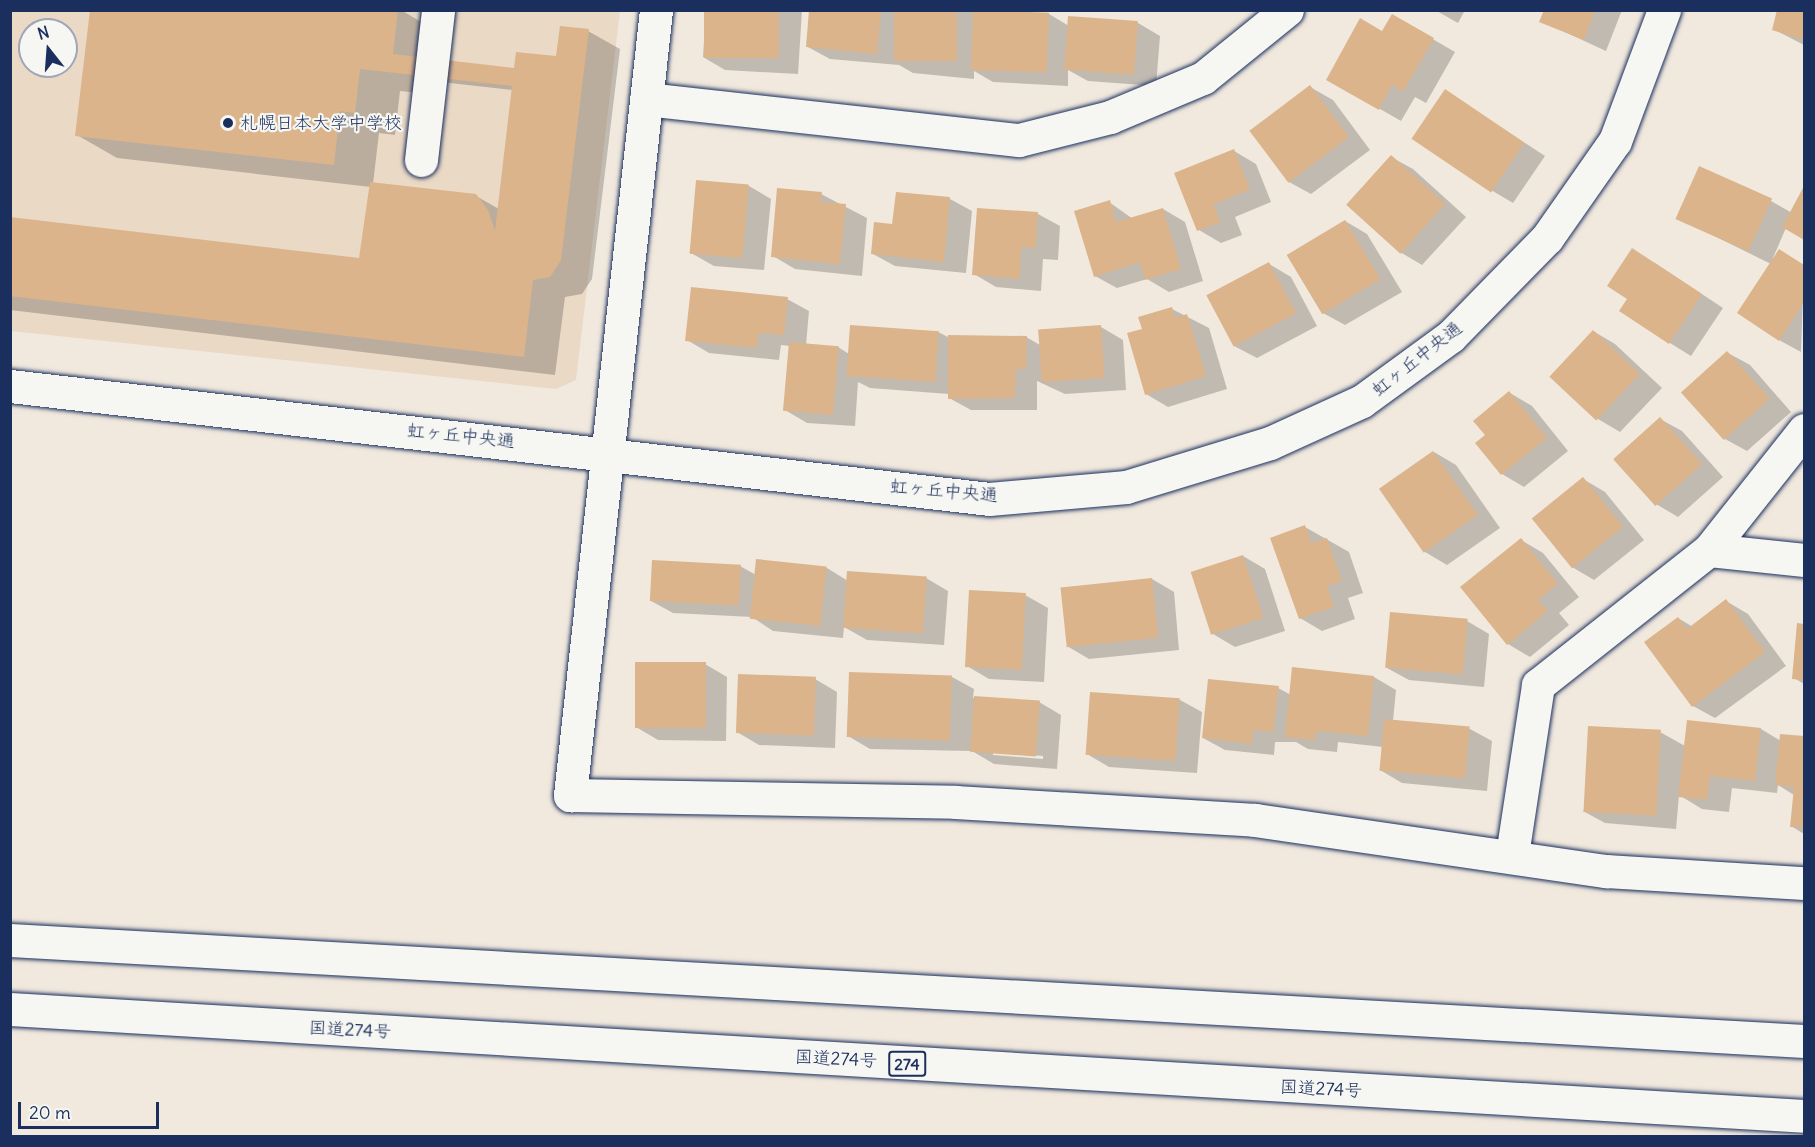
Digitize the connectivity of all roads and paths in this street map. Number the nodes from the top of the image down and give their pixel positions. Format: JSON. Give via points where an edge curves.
{"nodes":[{"id":1,"x":438,"y":10,"type":"edge"},
{"id":2,"x":656,"y":10,"type":"edge"},
{"id":3,"x":1287,"y":10,"type":"edge"},
{"id":4,"x":1664,"y":10,"type":"edge"},
{"id":5,"x":646,"y":99,"type":"junction"},
{"id":6,"x":421,"y":160,"type":"dead end"},
{"id":7,"x":10,"y":386,"type":"edge"},
{"id":8,"x":1804,"y":430,"type":"edge"},
{"id":9,"x":609,"y":453,"type":"junction"},
{"id":10,"x":1709,"y":550,"type":"junction"},
{"id":11,"x":1804,"y":560,"type":"edge"},
{"id":12,"x":1512,"y":855,"type":"junction"},
{"id":13,"x":1804,"y":883,"type":"edge"},
{"id":14,"x":10,"y":940,"type":"edge"},
{"id":15,"x":10,"y":1009,"type":"edge"},
{"id":16,"x":1804,"y":1041,"type":"edge"},
{"id":17,"x":1804,"y":1116,"type":"edge"}],
"edges":[{"from":1,"to":6,"type":"main road"},
{"from":2,"to":5,"type":"main road"},
{"from":3,"to":5,"type":"main road","via":[[1203,78],[1110,117],[1019,140]]},
{"from":4,"to":9,"type":"main road","name":"虹ヶ丘中央通","via":[[1614,141],[1547,238],[1451,336],[1362,401],[1270,443],[1126,487],[989,499]]},
{"from":5,"to":9,"type":"main road"},
{"from":7,"to":9,"type":"main road","name":"虹ヶ丘中央通"},
{"from":8,"to":10,"type":"main road"},
{"from":9,"to":12,"type":"main road","via":[[570,795],[954,802],[1232,819]]},
{"from":10,"to":11,"type":"main road"},
{"from":10,"to":12,"type":"main road","via":[[1538,685]]},
{"from":12,"to":13,"type":"main road","via":[[1606,871]]},
{"from":14,"to":16,"type":"main road"},
{"from":15,"to":17,"type":"main road","name":"国道274号","number":"274"}]}
